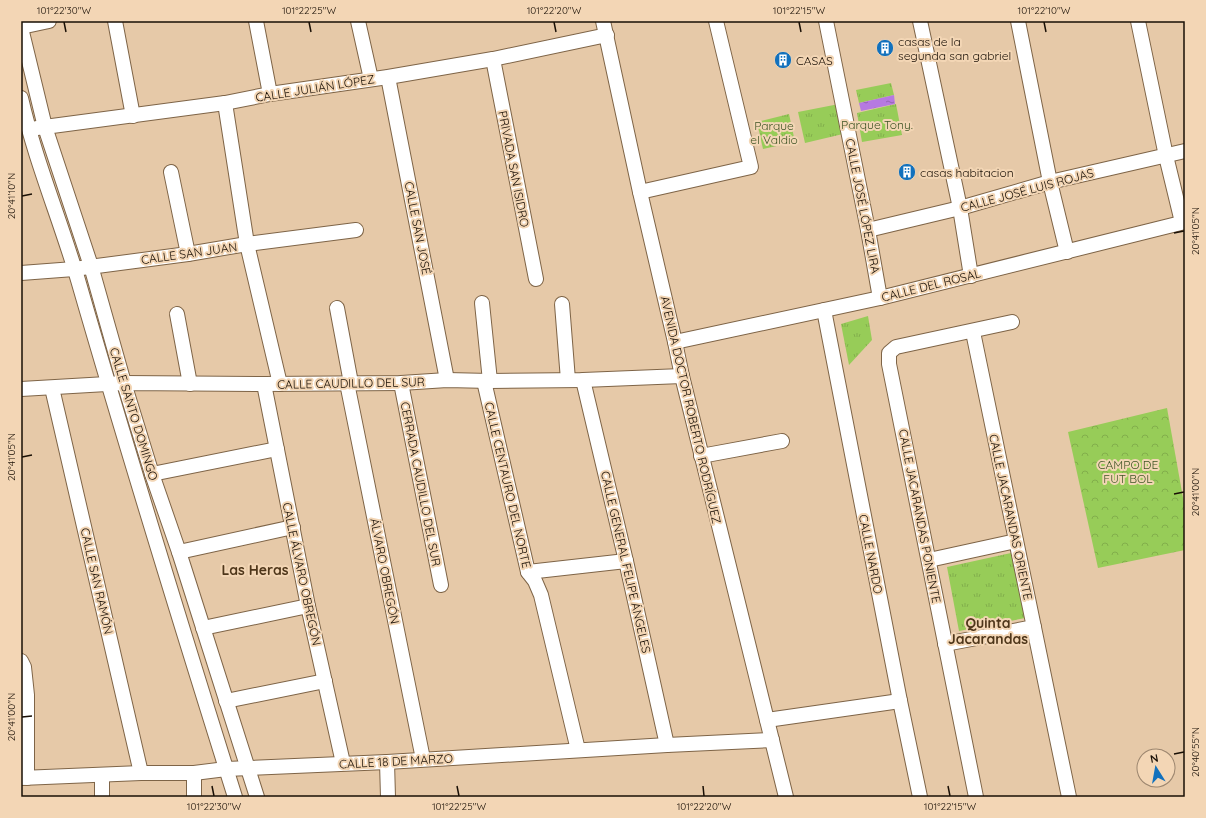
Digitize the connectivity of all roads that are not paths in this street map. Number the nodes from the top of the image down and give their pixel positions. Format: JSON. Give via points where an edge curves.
{"nodes":[{"id":1,"x":49,"y":21,"type":"edge"},
{"id":2,"x":115,"y":21,"type":"edge"},
{"id":3,"x":256,"y":21,"type":"edge"},
{"id":4,"x":358,"y":21,"type":"edge"},
{"id":5,"x":603,"y":21,"type":"edge"},
{"id":6,"x":716,"y":21,"type":"edge"},
{"id":7,"x":826,"y":21,"type":"edge"},
{"id":8,"x":920,"y":21,"type":"edge"},
{"id":9,"x":1018,"y":21,"type":"edge"},
{"id":10,"x":1138,"y":21,"type":"edge"},
{"id":11,"x":21,"y":28,"type":"edge"},
{"id":12,"x":607,"y":35,"type":"junction"},
{"id":13,"x":493,"y":59,"type":"junction"},
{"id":14,"x":388,"y":76,"type":"junction"},
{"id":15,"x":371,"y":79,"type":"junction"},
{"id":16,"x":270,"y":94,"type":"junction"},
{"id":17,"x":21,"y":98,"type":"edge"},
{"id":18,"x":225,"y":103,"type":"junction"},
{"id":19,"x":133,"y":116,"type":"junction"},
{"id":20,"x":45,"y":127,"type":"junction"},
{"id":21,"x":25,"y":130,"type":"edge"},
{"id":22,"x":1185,"y":151,"type":"edge"},
{"id":23,"x":1166,"y":156,"type":"junction"},
{"id":24,"x":170,"y":172,"type":"dead end"},
{"id":25,"x":1050,"y":182,"type":"junction"},
{"id":26,"x":640,"y":192,"type":"junction"},
{"id":27,"x":960,"y":208,"type":"junction"},
{"id":28,"x":1184,"y":222,"type":"edge"},
{"id":29,"x":356,"y":230,"type":"dead end"},
{"id":30,"x":868,"y":230,"type":"junction"},
{"id":31,"x":247,"y":244,"type":"junction"},
{"id":32,"x":1067,"y":252,"type":"junction"},
{"id":33,"x":188,"y":254,"type":"junction"},
{"id":34,"x":91,"y":266,"type":"junction"},
{"id":35,"x":74,"y":269,"type":"junction"},
{"id":36,"x":21,"y":273,"type":"edge"},
{"id":37,"x":971,"y":276,"type":"junction"},
{"id":38,"x":536,"y":279,"type":"dead end"},
{"id":39,"x":880,"y":298,"type":"junction"},
{"id":40,"x":482,"y":303,"type":"dead end"},
{"id":41,"x":562,"y":304,"type":"dead end"},
{"id":42,"x":338,"y":308,"type":"dead end"},
{"id":43,"x":824,"y":310,"type":"junction"},
{"id":44,"x":177,"y":314,"type":"dead end"},
{"id":45,"x":1012,"y":322,"type":"dead end"},
{"id":46,"x":973,"y":332,"type":"junction"},
{"id":47,"x":675,"y":342,"type":"junction"},
{"id":48,"x":682,"y":376,"type":"junction"},
{"id":49,"x":447,"y":380,"type":"junction"},
{"id":50,"x":568,"y":380,"type":"junction"},
{"id":51,"x":583,"y":380,"type":"junction"},
{"id":52,"x":487,"y":381,"type":"junction"},
{"id":53,"x":124,"y":383,"type":"junction"},
{"id":54,"x":349,"y":383,"type":"junction"},
{"id":55,"x":400,"y":383,"type":"junction"},
{"id":56,"x":108,"y":384,"type":"junction"},
{"id":57,"x":190,"y":384,"type":"junction"},
{"id":58,"x":264,"y":384,"type":"junction"},
{"id":59,"x":280,"y":384,"type":"junction"},
{"id":60,"x":52,"y":388,"type":"junction"},
{"id":61,"x":21,"y":389,"type":"edge"},
{"id":62,"x":782,"y":440,"type":"dead end"},
{"id":63,"x":278,"y":449,"type":"junction"},
{"id":64,"x":701,"y":456,"type":"junction"},
{"id":65,"x":152,"y":474,"type":"junction"},
{"id":66,"x":293,"y":527,"type":"junction"},
{"id":67,"x":1016,"y":541,"type":"junction"},
{"id":68,"x":179,"y":552,"type":"junction"},
{"id":69,"x":626,"y":560,"type":"junction"},
{"id":70,"x":929,"y":560,"type":"junction"},
{"id":71,"x":528,"y":572,"type":"junction"},
{"id":72,"x":441,"y":585,"type":"dead end"},
{"id":73,"x":308,"y":606,"type":"junction"},
{"id":74,"x":1034,"y":627,"type":"junction"},
{"id":75,"x":203,"y":628,"type":"junction"},
{"id":76,"x":946,"y":644,"type":"junction"},
{"id":77,"x":21,"y":661,"type":"edge"},
{"id":78,"x":325,"y":681,"type":"junction"},
{"id":79,"x":226,"y":701,"type":"junction"},
{"id":80,"x":900,"y":701,"type":"junction"},
{"id":81,"x":767,"y":720,"type":"junction"},
{"id":82,"x":772,"y":740,"type":"junction"},
{"id":83,"x":667,"y":745,"type":"junction"},
{"id":84,"x":578,"y":750,"type":"junction"},
{"id":85,"x":423,"y":759,"type":"junction"},
{"id":86,"x":387,"y":762,"type":"junction"},
{"id":87,"x":343,"y":763,"type":"junction"},
{"id":88,"x":226,"y":769,"type":"junction"},
{"id":89,"x":248,"y":769,"type":"junction"},
{"id":90,"x":141,"y":773,"type":"junction"},
{"id":91,"x":194,"y":773,"type":"junction"},
{"id":92,"x":102,"y":775,"type":"junction"},
{"id":93,"x":24,"y":778,"type":"edge"},
{"id":94,"x":102,"y":797,"type":"edge"},
{"id":95,"x":194,"y":797,"type":"edge"},
{"id":96,"x":235,"y":797,"type":"edge"},
{"id":97,"x":257,"y":797,"type":"edge"},
{"id":98,"x":388,"y":797,"type":"edge"},
{"id":99,"x":786,"y":797,"type":"edge"},
{"id":100,"x":920,"y":797,"type":"edge"},
{"id":101,"x":976,"y":797,"type":"edge"},
{"id":102,"x":1069,"y":797,"type":"edge"}],
"edges":[{"from":1,"to":11,"type":"street"},
{"from":2,"to":19,"type":"street"},
{"from":3,"to":16,"type":"street"},
{"from":4,"to":15,"type":"street"},
{"from":5,"to":12,"type":"street","name":"AVENIDA DOCTOR ROBERTO RODRÍGUEZ"},
{"from":6,"to":26,"type":"street","via":[[751,167]]},
{"from":7,"to":30,"type":"street","name":"CALLE JOSÉ LÓPEZ LIRA"},
{"from":8,"to":27,"type":"street"},
{"from":9,"to":25,"type":"street"},
{"from":10,"to":23,"type":"street"},
{"from":11,"to":20,"type":"street","name":"CALLE SANTO DOMINGO"},
{"from":12,"to":13,"type":"street","name":"CALLE JULIÁN LÓPEZ"},
{"from":12,"to":26,"type":"street","name":"AVENIDA DOCTOR ROBERTO RODRÍGUEZ"},
{"from":13,"to":14,"type":"street","name":"CALLE JULIÁN LÓPEZ"},
{"from":13,"to":38,"type":"street","name":"PRIVADA SAN ISIDRO"},
{"from":14,"to":15,"type":"street","name":"CALLE JULIÁN LÓPEZ"},
{"from":14,"to":49,"type":"street","name":"CALLE SAN JOSÉ"},
{"from":15,"to":16,"type":"street","name":"CALLE JULIÁN LÓPEZ"},
{"from":16,"to":18,"type":"street","name":"CALLE JULIÁN LÓPEZ"},
{"from":17,"to":21,"type":"street","name":"CALLE SANTO DOMINGO"},
{"from":18,"to":19,"type":"street","name":"CALLE JULIÁN LÓPEZ"},
{"from":18,"to":31,"type":"street"},
{"from":19,"to":20,"type":"street","name":"CALLE JULIÁN LÓPEZ"},
{"from":20,"to":21,"type":"street","name":"CALLE JULIÁN LÓPEZ"},
{"from":20,"to":34,"type":"street","name":"CALLE SANTO DOMINGO"},
{"from":21,"to":35,"type":"street","name":"CALLE SANTO DOMINGO"},
{"from":22,"to":23,"type":"street","name":"CALLE JOSÉ LUIS ROJAS"},
{"from":23,"to":25,"type":"street","name":"CALLE JOSÉ LUIS ROJAS"},
{"from":23,"to":28,"type":"street"},
{"from":24,"to":33,"type":"street"},
{"from":25,"to":27,"type":"street","name":"CALLE JOSÉ LUIS ROJAS"},
{"from":25,"to":32,"type":"street"},
{"from":26,"to":47,"type":"street","name":"AVENIDA DOCTOR ROBERTO RODRÍGUEZ"},
{"from":27,"to":30,"type":"street","name":"CALLE JOSÉ LUIS ROJAS"},
{"from":27,"to":37,"type":"street"},
{"from":28,"to":32,"type":"street","name":"CALLE DEL ROSAL"},
{"from":29,"to":31,"type":"street","name":"CALLE SAN JUAN"},
{"from":30,"to":39,"type":"street","name":"CALLE JOSÉ LÓPEZ LIRA"},
{"from":31,"to":33,"type":"street","name":"CALLE SAN JUAN"},
{"from":31,"to":59,"type":"street"},
{"from":32,"to":37,"type":"street","name":"CALLE DEL ROSAL"},
{"from":33,"to":34,"type":"street","name":"CALLE SAN JUAN"},
{"from":34,"to":35,"type":"street","name":"CALLE SAN JUAN"},
{"from":34,"to":53,"type":"street","name":"CALLE SANTO DOMINGO"},
{"from":35,"to":36,"type":"street","name":"CALLE SAN JUAN"},
{"from":35,"to":56,"type":"street","name":"CALLE SANTO DOMINGO"},
{"from":37,"to":39,"type":"street","name":"CALLE DEL ROSAL"},
{"from":39,"to":43,"type":"street","name":"CALLE DEL ROSAL"},
{"from":40,"to":52,"type":"street","name":"CALLE CENTAURO DEL NORTE"},
{"from":41,"to":50,"type":"street"},
{"from":42,"to":54,"type":"street","name":"ÁLVARO OBREGÓN"},
{"from":43,"to":47,"type":"street","name":"CALLE DEL ROSAL"},
{"from":43,"to":80,"type":"street","name":"CALLE NARDO"},
{"from":44,"to":57,"type":"street"},
{"from":45,"to":46,"type":"street"},
{"from":46,"to":67,"type":"street","name":"CALLE JACARANDAS ORIENTE"},
{"from":46,"to":70,"type":"street","name":"CALLE JACARANDAS PONIENTE","via":[[896,347],[889,353],[889,364]]},
{"from":47,"to":48,"type":"street","name":"AVENIDA DOCTOR ROBERTO RODRÍGUEZ"},
{"from":48,"to":51,"type":"street","name":"CALLE CAUDILLO DEL SUR"},
{"from":48,"to":64,"type":"street","name":"AVENIDA DOCTOR ROBERTO RODRÍGUEZ"},
{"from":49,"to":52,"type":"street","name":"CALLE CAUDILLO DEL SUR"},
{"from":49,"to":55,"type":"street","name":"CALLE CAUDILLO DEL SUR"},
{"from":50,"to":51,"type":"street","name":"CALLE CAUDILLO DEL SUR"},
{"from":50,"to":52,"type":"street","name":"CALLE CAUDILLO DEL SUR"},
{"from":51,"to":69,"type":"street","name":"CALLE GENERAL FELIPE ÁNGELES"},
{"from":52,"to":71,"type":"street","name":"CALLE CENTAURO DEL NORTE"},
{"from":53,"to":56,"type":"street","name":"CALLE CAUDILLO DEL SUR"},
{"from":53,"to":57,"type":"street","name":"CALLE CAUDILLO DEL SUR"},
{"from":53,"to":65,"type":"street","name":"CALLE SANTO DOMINGO"},
{"from":54,"to":55,"type":"street","name":"CALLE CAUDILLO DEL SUR"},
{"from":54,"to":59,"type":"street","name":"CALLE CAUDILLO DEL SUR"},
{"from":54,"to":85,"type":"street","name":"ÁLVARO OBREGÓN"},
{"from":55,"to":72,"type":"street","name":"CERRADA CAUDILLO DEL SUR"},
{"from":56,"to":60,"type":"street","name":"CALLE CAUDILLO DEL SUR"},
{"from":56,"to":88,"type":"street","name":"CALLE SANTO DOMINGO"},
{"from":57,"to":58,"type":"street","name":"CALLE CAUDILLO DEL SUR"},
{"from":58,"to":59,"type":"street","name":"CALLE CAUDILLO DEL SUR"},
{"from":58,"to":63,"type":"street","name":"CALLE ÁLVARO OBREGÓN"},
{"from":60,"to":61,"type":"street","name":"CALLE CAUDILLO DEL SUR"},
{"from":60,"to":90,"type":"street","name":"CALLE SAN RAMÓN"},
{"from":62,"to":64,"type":"street"},
{"from":63,"to":65,"type":"street"},
{"from":63,"to":66,"type":"street","name":"CALLE ÁLVARO OBREGÓN"},
{"from":64,"to":81,"type":"street","name":"AVENIDA DOCTOR ROBERTO RODRÍGUEZ"},
{"from":65,"to":68,"type":"street","name":"CALLE SANTO DOMINGO"},
{"from":66,"to":68,"type":"street"},
{"from":66,"to":73,"type":"street","name":"CALLE ÁLVARO OBREGÓN"},
{"from":67,"to":70,"type":"street"},
{"from":67,"to":74,"type":"street","name":"CALLE JACARANDAS ORIENTE"},
{"from":68,"to":75,"type":"street","name":"CALLE SANTO DOMINGO"},
{"from":69,"to":71,"type":"street"},
{"from":69,"to":83,"type":"street","name":"CALLE GENERAL FELIPE ÁNGELES"},
{"from":70,"to":76,"type":"street","name":"CALLE JACARANDAS PONIENTE"},
{"from":71,"to":84,"type":"street","name":"CALLE CENTAURO DEL NORTE","via":[[541,595]]},
{"from":73,"to":75,"type":"street"},
{"from":73,"to":78,"type":"street","name":"CALLE ÁLVARO OBREGÓN"},
{"from":74,"to":76,"type":"street"},
{"from":74,"to":102,"type":"street","name":"CALLE JACARANDAS ORIENTE"},
{"from":75,"to":79,"type":"street","name":"CALLE SANTO DOMINGO"},
{"from":76,"to":101,"type":"street","name":"CALLE JACARANDAS PONIENTE"},
{"from":77,"to":93,"type":"street","via":[[27,695]]},
{"from":78,"to":79,"type":"street"},
{"from":78,"to":87,"type":"street","name":"CALLE ÁLVARO OBREGÓN"},
{"from":79,"to":89,"type":"street","name":"CALLE SANTO DOMINGO"},
{"from":80,"to":81,"type":"street"},
{"from":80,"to":100,"type":"street","name":"CALLE NARDO"},
{"from":81,"to":82,"type":"street","name":"AVENIDA DOCTOR ROBERTO RODRÍGUEZ"},
{"from":82,"to":83,"type":"street","name":"CALLE 18 DE MARZO"},
{"from":82,"to":99,"type":"street","name":"AVENIDA DOCTOR ROBERTO RODRÍGUEZ"},
{"from":83,"to":84,"type":"street","name":"CALLE 18 DE MARZO"},
{"from":84,"to":85,"type":"street","name":"CALLE 18 DE MARZO"},
{"from":85,"to":86,"type":"street","name":"CALLE 18 DE MARZO"},
{"from":86,"to":87,"type":"street","name":"CALLE 18 DE MARZO"},
{"from":86,"to":98,"type":"street"},
{"from":87,"to":89,"type":"street","name":"CALLE 18 DE MARZO"},
{"from":88,"to":89,"type":"street","name":"CALLE 18 DE MARZO"},
{"from":88,"to":91,"type":"street","name":"CALLE 18 DE MARZO"},
{"from":88,"to":96,"type":"street","name":"CALLE SANTO DOMINGO"},
{"from":89,"to":97,"type":"street","name":"CALLE SANTO DOMINGO"},
{"from":90,"to":91,"type":"street","name":"CALLE 18 DE MARZO"},
{"from":90,"to":92,"type":"street","name":"CALLE 18 DE MARZO"},
{"from":91,"to":95,"type":"street"},
{"from":92,"to":93,"type":"street","name":"CALLE 18 DE MARZO"},
{"from":92,"to":94,"type":"street"}]}
